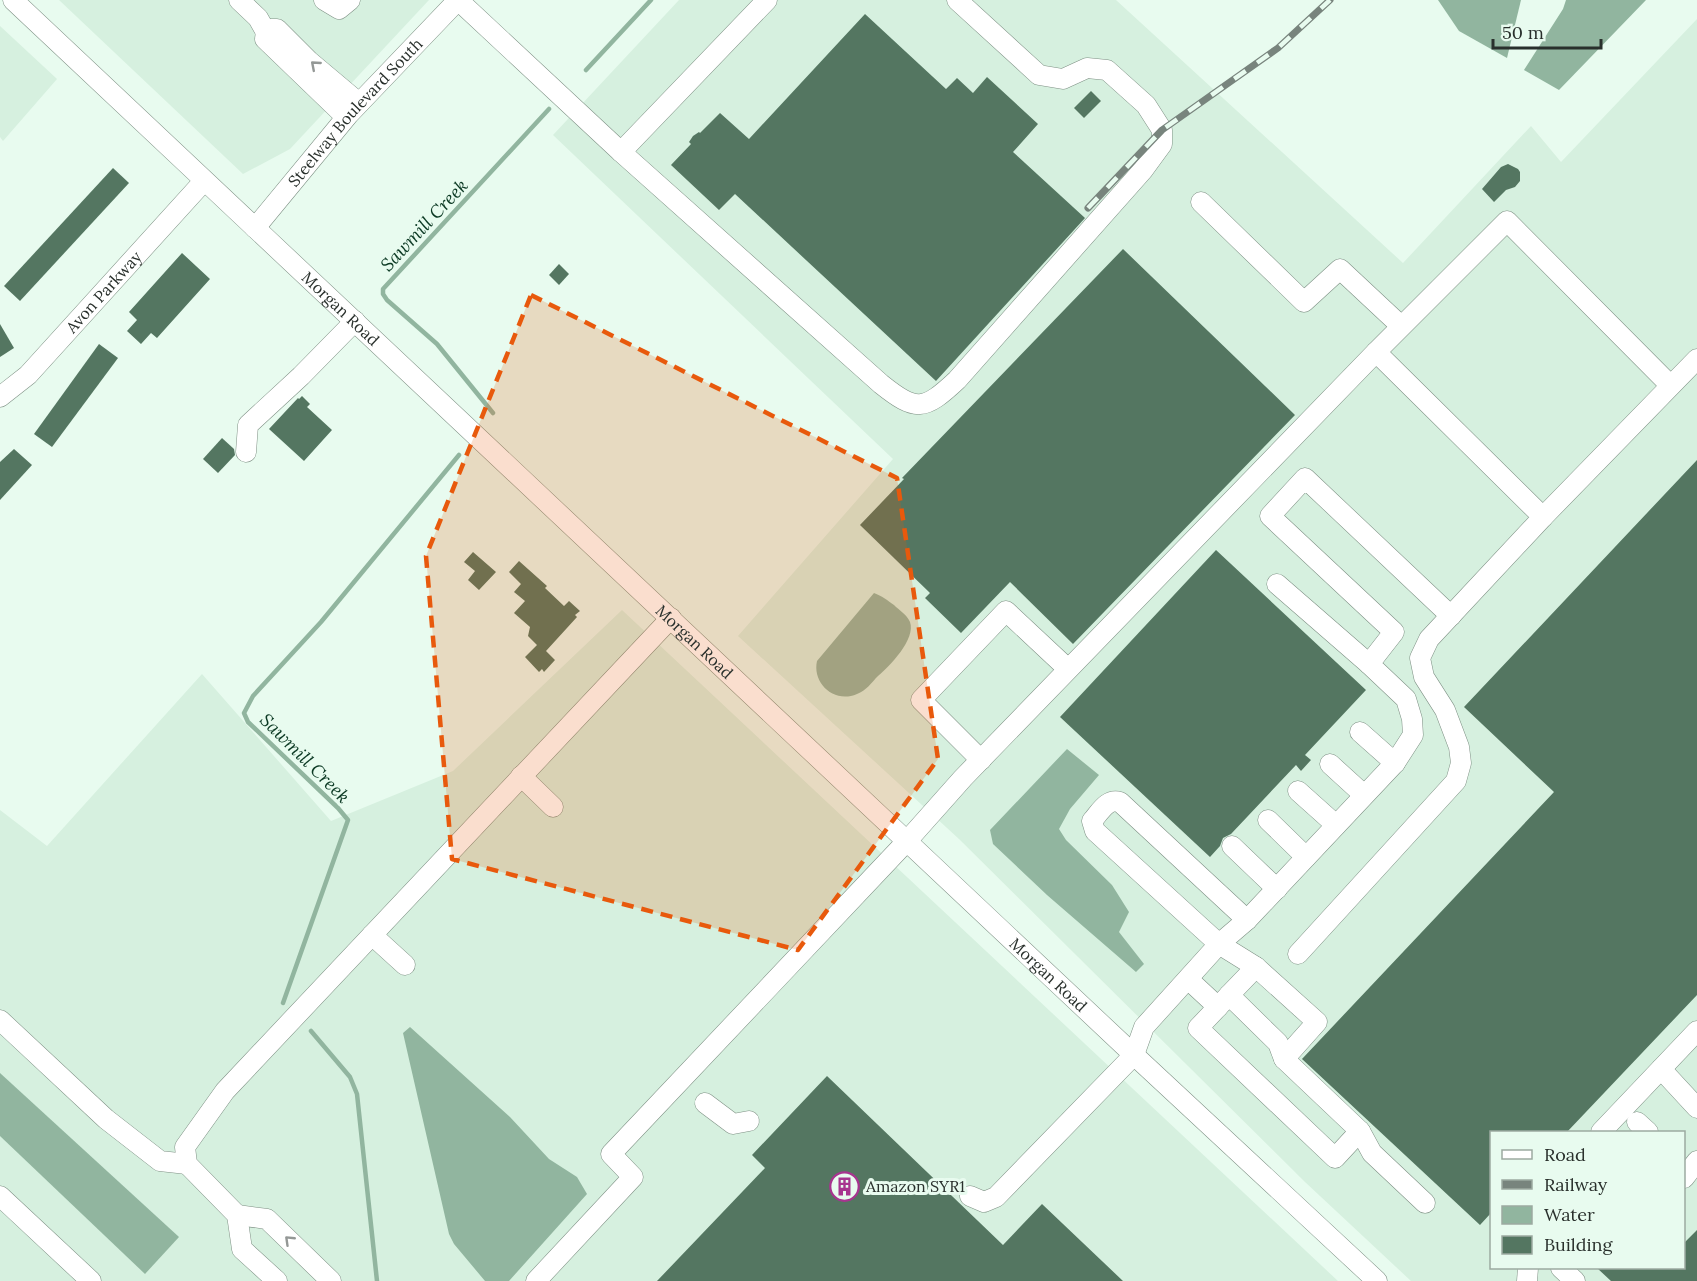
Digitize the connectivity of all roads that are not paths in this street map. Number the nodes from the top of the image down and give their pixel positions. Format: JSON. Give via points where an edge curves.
{"nodes":[{"id":1,"x":5,"y":0,"type":"edge"},
{"id":2,"x":13,"y":0,"type":"edge"},
{"id":3,"x":239,"y":0,"type":"edge"},
{"id":4,"x":324,"y":0,"type":"edge"},
{"id":5,"x":350,"y":0,"type":"edge"},
{"id":6,"x":458,"y":0,"type":"edge"},
{"id":7,"x":767,"y":0,"type":"edge"},
{"id":8,"x":957,"y":0,"type":"edge"},
{"id":9,"x":0,"y":5,"type":"edge"},
{"id":10,"x":353,"y":110,"type":"junction"},
{"id":11,"x":621,"y":152,"type":"junction"},
{"id":12,"x":204,"y":181,"type":"junction"},
{"id":13,"x":1201,"y":202,"type":"dead end"},
{"id":14,"x":255,"y":228,"type":"junction"},
{"id":15,"x":356,"y":321,"type":"junction"},
{"id":16,"x":1401,"y":326,"type":"junction"},
{"id":17,"x":1376,"y":352,"type":"junction"},
{"id":18,"x":1697,"y":359,"type":"edge"},
{"id":19,"x":1670,"y":385,"type":"junction"},
{"id":20,"x":0,"y":397,"type":"edge"},
{"id":21,"x":246,"y":452,"type":"dead end"},
{"id":22,"x":1543,"y":517,"type":"junction"},
{"id":23,"x":1277,"y":584,"type":"dead end"},
{"id":24,"x":1451,"y":616,"type":"junction"},
{"id":25,"x":670,"y":618,"type":"junction"},
{"id":26,"x":1369,"y":664,"type":"junction"},
{"id":27,"x":1068,"y":669,"type":"junction"},
{"id":28,"x":1360,"y":732,"type":"dead end"},
{"id":29,"x":981,"y":760,"type":"junction"},
{"id":30,"x":1395,"y":763,"type":"junction"},
{"id":31,"x":1330,"y":764,"type":"dead end"},
{"id":32,"x":521,"y":776,"type":"junction"},
{"id":33,"x":1298,"y":791,"type":"dead end"},
{"id":34,"x":1364,"y":795,"type":"junction"},
{"id":35,"x":553,"y":807,"type":"dead end"},
{"id":36,"x":1268,"y":820,"type":"dead end"},
{"id":37,"x":1336,"y":825,"type":"junction"},
{"id":38,"x":907,"y":841,"type":"junction"},
{"id":39,"x":1232,"y":846,"type":"dead end"},
{"id":40,"x":1306,"y":857,"type":"junction"},
{"id":41,"x":1277,"y":889,"type":"junction"},
{"id":42,"x":1247,"y":920,"type":"junction"},
{"id":43,"x":372,"y":935,"type":"junction"},
{"id":44,"x":1219,"y":944,"type":"junction"},
{"id":45,"x":1298,"y":954,"type":"dead end"},
{"id":46,"x":405,"y":965,"type":"dead end"},
{"id":47,"x":1256,"y":967,"type":"junction"},
{"id":48,"x":1189,"y":980,"type":"junction"},
{"id":49,"x":1223,"y":1001,"type":"junction"},
{"id":50,"x":0,"y":1020,"type":"edge"},
{"id":51,"x":1697,"y":1031,"type":"edge"},
{"id":52,"x":1134,"y":1055,"type":"junction"},
{"id":53,"x":1284,"y":1059,"type":"junction"},
{"id":54,"x":1661,"y":1069,"type":"junction"},
{"id":55,"x":705,"y":1103,"type":"dead end"},
{"id":56,"x":1697,"y":1108,"type":"edge"},
{"id":57,"x":748,"y":1121,"type":"dead end"},
{"id":58,"x":1360,"y":1131,"type":"junction"},
{"id":59,"x":1603,"y":1131,"type":"edge"},
{"id":60,"x":187,"y":1164,"type":"junction"},
{"id":61,"x":0,"y":1196,"type":"edge"},
{"id":62,"x":970,"y":1196,"type":"dead end"},
{"id":63,"x":1425,"y":1203,"type":"dead end"},
{"id":64,"x":237,"y":1215,"type":"junction"},
{"id":65,"x":1562,"y":1269,"type":"edge"},
{"id":66,"x":91,"y":1281,"type":"edge"},
{"id":67,"x":277,"y":1281,"type":"edge"},
{"id":68,"x":331,"y":1281,"type":"edge"},
{"id":69,"x":536,"y":1281,"type":"edge"},
{"id":70,"x":1377,"y":1281,"type":"edge"},
{"id":71,"x":1575,"y":1281,"type":"edge"}],
"edges":[{"from":1,"to":9,"type":"street"},
{"from":2,"to":12,"type":"street","name":"Morgan Road"},
{"from":3,"to":10,"type":"street","via":[[258,18],[266,32],[265,39]]},
{"from":4,"to":5,"type":"street","via":[[339,9]]},
{"from":6,"to":10,"type":"street","name":"Steelway Boulevard South"},
{"from":6,"to":11,"type":"street"},
{"from":7,"to":11,"type":"street"},
{"from":8,"to":11,"type":"street","via":[[1039,75],[1063,79],[1087,68],[1107,70],[1146,105],[1162,130],[1162,144],[939,397],[919,405],[903,401]]},
{"from":10,"to":14,"type":"street","name":"Steelway Boulevard South"},
{"from":12,"to":14,"type":"street","name":"Morgan Road"},
{"from":12,"to":20,"type":"street","name":"Avon Parkway","via":[[28,375]]},
{"from":13,"to":16,"type":"street","via":[[1304,302],[1340,269]]},
{"from":14,"to":15,"type":"street","name":"Morgan Road"},
{"from":15,"to":21,"type":"street","via":[[248,425]]},
{"from":15,"to":25,"type":"street","name":"Morgan Road"},
{"from":16,"to":17,"type":"street"},
{"from":16,"to":19,"type":"street","via":[[1507,221]]},
{"from":17,"to":22,"type":"street"},
{"from":17,"to":27,"type":"street"},
{"from":18,"to":19,"type":"street"},
{"from":19,"to":22,"type":"street"},
{"from":22,"to":24,"type":"street"},
{"from":23,"to":26,"type":"street"},
{"from":24,"to":26,"type":"street","via":[[1305,478],[1270,516],[1394,633]]},
{"from":24,"to":45,"type":"street","via":[[1429,639],[1419,658],[1424,677],[1444,710],[1459,747],[1461,763],[1456,781]]},
{"from":25,"to":32,"type":"street"},
{"from":25,"to":38,"type":"street","name":"Morgan Road"},
{"from":26,"to":30,"type":"street","via":[[1406,699],[1412,718],[1413,735]]},
{"from":27,"to":29,"type":"street"},
{"from":27,"to":29,"type":"street","via":[[1006,611],[921,700]]},
{"from":28,"to":30,"type":"street"},
{"from":29,"to":38,"type":"street"},
{"from":30,"to":34,"type":"street"},
{"from":31,"to":34,"type":"street"},
{"from":32,"to":35,"type":"street"},
{"from":32,"to":43,"type":"street"},
{"from":33,"to":37,"type":"street"},
{"from":34,"to":37,"type":"street"},
{"from":36,"to":40,"type":"street"},
{"from":37,"to":40,"type":"street"},
{"from":38,"to":52,"type":"street","name":"Morgan Road"},
{"from":38,"to":69,"type":"street","via":[[610,1154],[633,1177]]},
{"from":39,"to":41,"type":"street"},
{"from":40,"to":41,"type":"street"},
{"from":41,"to":42,"type":"street"},
{"from":42,"to":44,"type":"street"},
{"from":42,"to":44,"type":"street","via":[[1120,802],[1108,802],[1092,821],[1095,831]]},
{"from":43,"to":46,"type":"street"},
{"from":43,"to":60,"type":"street","via":[[225,1091],[185,1147]]},
{"from":44,"to":47,"type":"street"},
{"from":44,"to":48,"type":"street"},
{"from":47,"to":49,"type":"street"},
{"from":47,"to":53,"type":"street","via":[[1317,1022]]},
{"from":48,"to":49,"type":"street"},
{"from":48,"to":52,"type":"street","via":[[1144,1027]]},
{"from":49,"to":53,"type":"street","via":[[1278,1043]]},
{"from":49,"to":58,"type":"street","via":[[1198,1028],[1335,1158]]},
{"from":50,"to":60,"type":"street","via":[[106,1119],[159,1161]]},
{"from":51,"to":54,"type":"street"},
{"from":52,"to":62,"type":"street","via":[[996,1197],[984,1202]]},
{"from":52,"to":70,"type":"street","name":"Morgan Road"},
{"from":53,"to":58,"type":"street"},
{"from":54,"to":56,"type":"street"},
{"from":54,"to":59,"type":"street"},
{"from":55,"to":57,"type":"street","via":[[733,1124]]},
{"from":58,"to":63,"type":"street","via":[[1372,1153]]},
{"from":60,"to":64,"type":"street"},
{"from":61,"to":66,"type":"street"},
{"from":64,"to":67,"type":"street","via":[[242,1249]]},
{"from":68,"to":64,"type":"street","one_way":true,"via":[[267,1219]]},
{"from":65,"to":71,"type":"street"}]}
